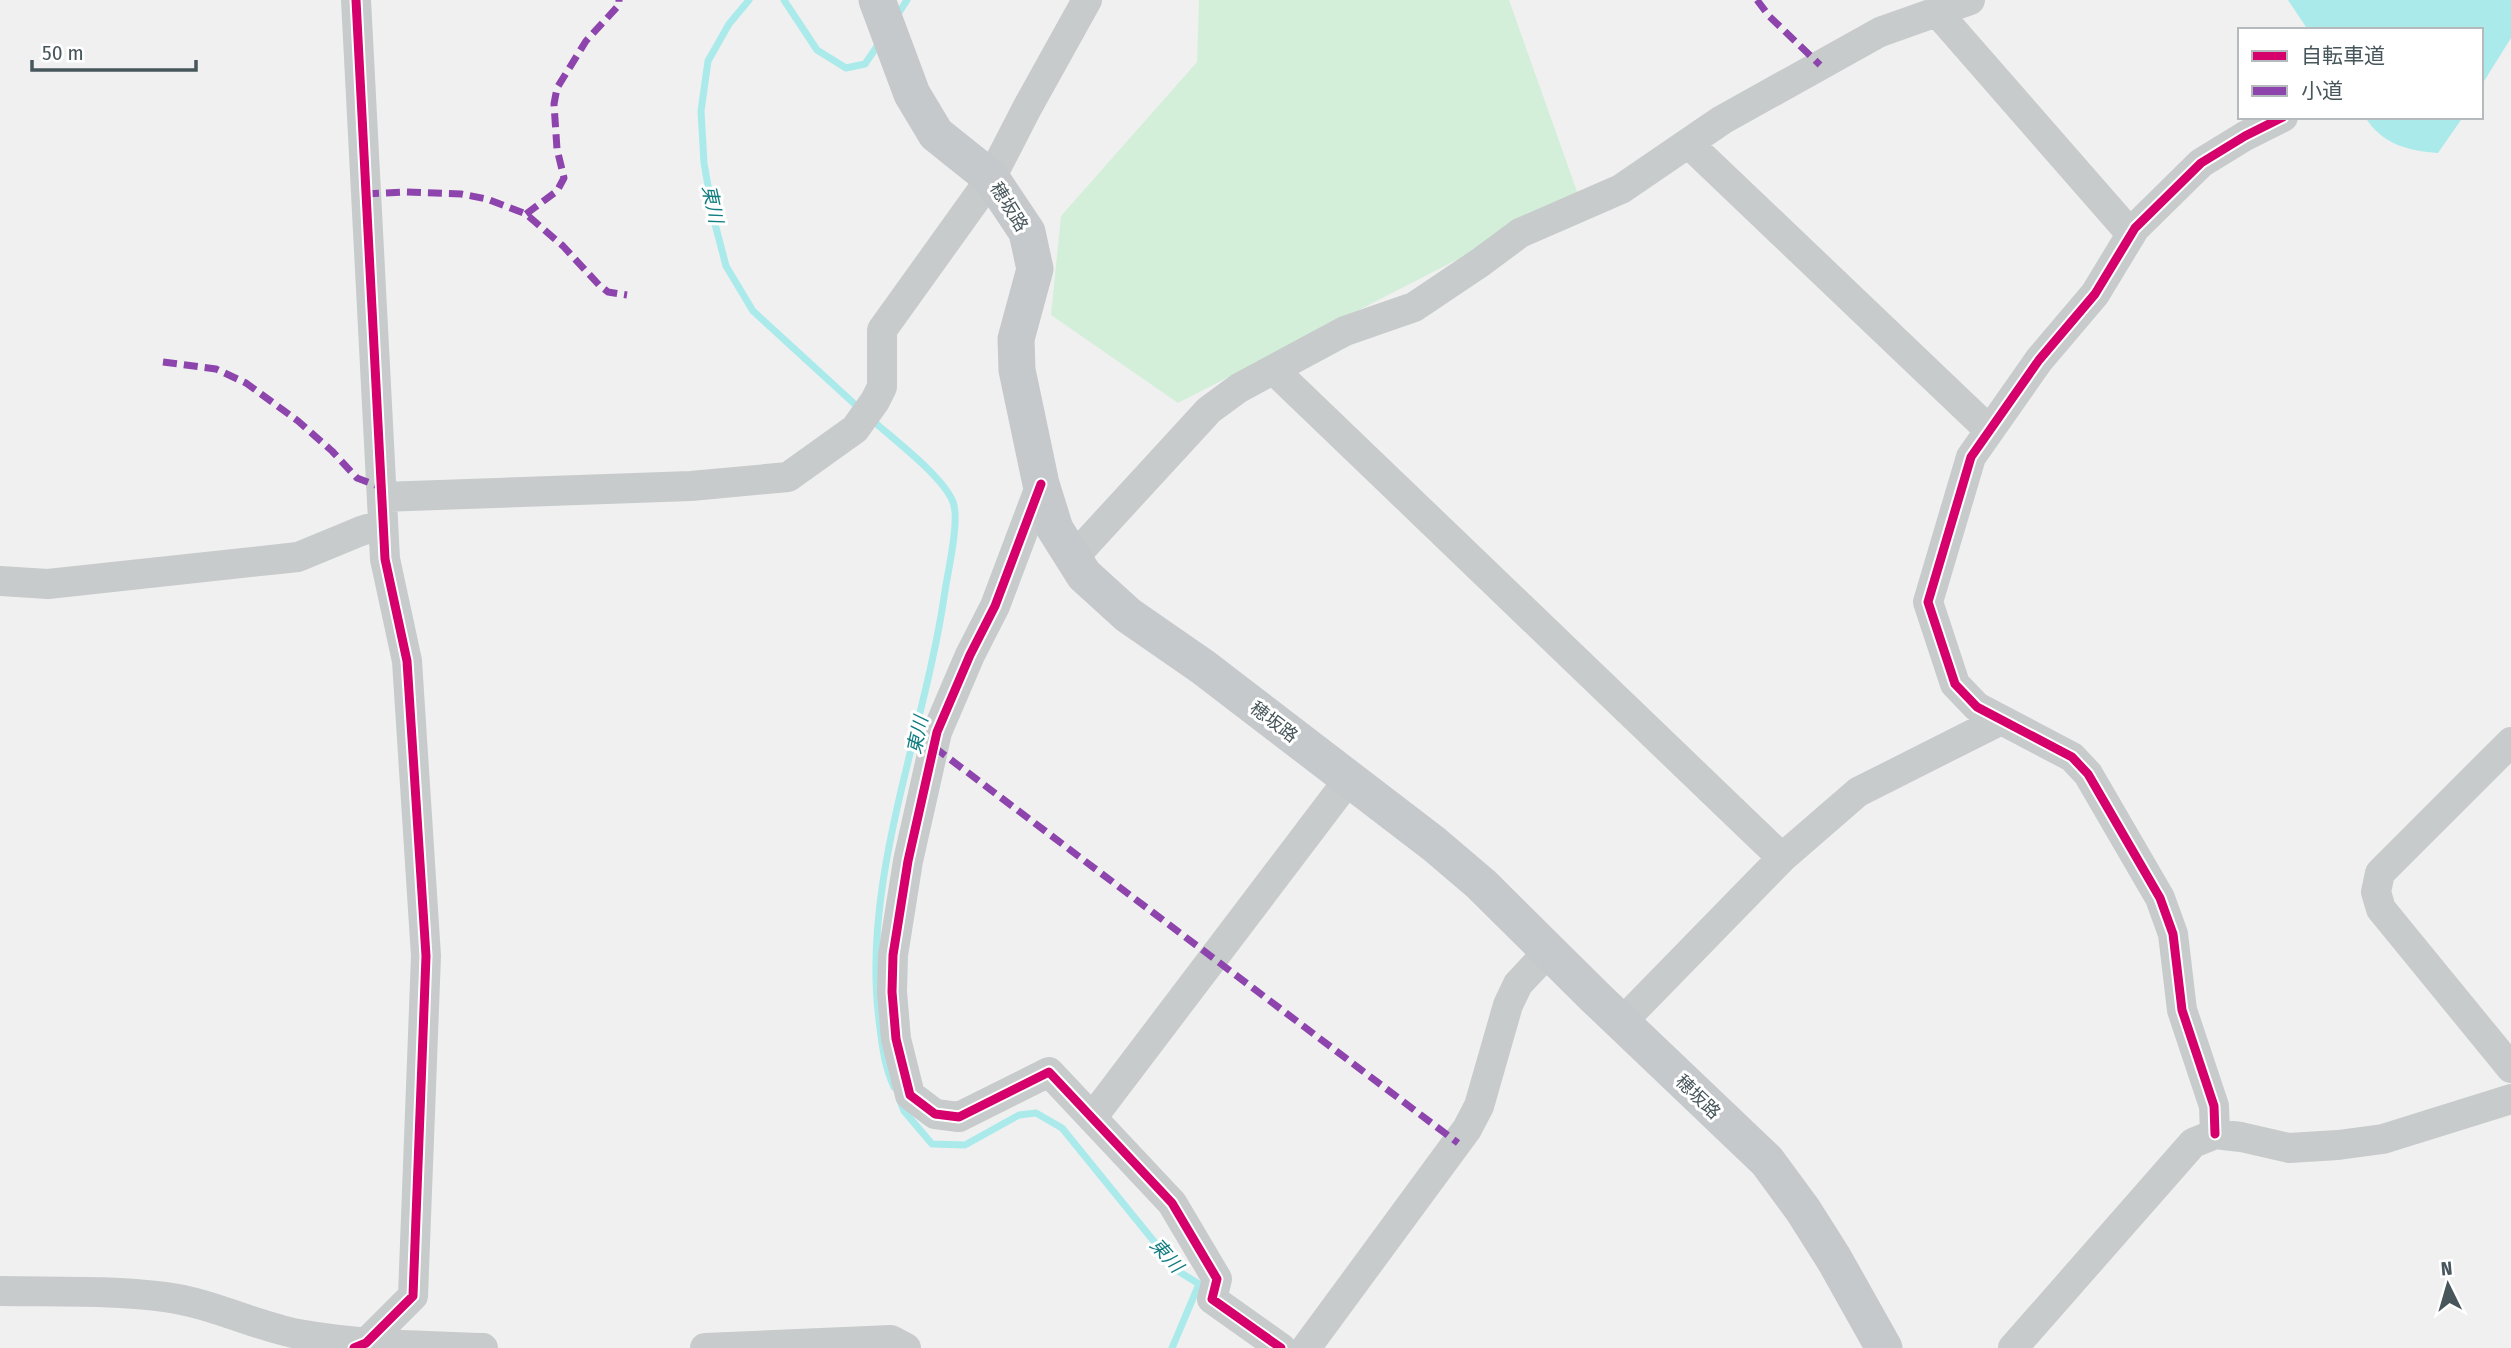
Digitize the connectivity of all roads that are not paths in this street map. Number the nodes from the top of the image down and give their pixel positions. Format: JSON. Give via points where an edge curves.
{"nodes":[{"id":1,"x":356,"y":0,"type":"edge"},
{"id":2,"x":1087,"y":0,"type":"edge"},
{"id":3,"x":1970,"y":0,"type":"edge"},
{"id":4,"x":1937,"y":12,"type":"junction"},
{"id":5,"x":882,"y":16,"type":"edge"},
{"id":6,"x":2279,"y":119,"type":"edge"},
{"id":7,"x":1688,"y":143,"type":"junction"},
{"id":8,"x":991,"y":178,"type":"junction"},
{"id":9,"x":2131,"y":234,"type":"junction"},
{"id":10,"x":1274,"y":370,"type":"junction"},
{"id":11,"x":1989,"y":430,"type":"junction"},
{"id":12,"x":1041,"y":484,"type":"junction"},
{"id":13,"x":382,"y":510,"type":"junction"},
{"id":14,"x":1073,"y":558,"type":"junction"},
{"id":15,"x":0,"y":581,"type":"edge"},
{"id":16,"x":2001,"y":720,"type":"junction"},
{"id":17,"x":2511,"y":742,"type":"edge"},
{"id":18,"x":1349,"y":779,"type":"junction"},
{"id":19,"x":1782,"y":858,"type":"junction"},
{"id":20,"x":1549,"y":951,"type":"junction"},
{"id":21,"x":1621,"y":1023,"type":"junction"},
{"id":22,"x":2511,"y":1068,"type":"edge"},
{"id":23,"x":2511,"y":1099,"type":"edge"},
{"id":24,"x":1093,"y":1118,"type":"junction"},
{"id":25,"x":2215,"y":1134,"type":"junction"},
{"id":26,"x":0,"y":1291,"type":"edge"},
{"id":27,"x":360,"y":1346,"type":"edge"},
{"id":28,"x":483,"y":1348,"type":"edge"},
{"id":29,"x":705,"y":1348,"type":"edge"},
{"id":30,"x":906,"y":1348,"type":"edge"},
{"id":31,"x":1282,"y":1348,"type":"edge"},
{"id":32,"x":1306,"y":1348,"type":"edge"},
{"id":33,"x":1884,"y":1348,"type":"edge"},
{"id":34,"x":2012,"y":1348,"type":"edge"}],
"edges":[{"from":1,"to":13,"type":"street"},
{"from":2,"to":8,"type":"street"},
{"from":3,"to":4,"type":"street"},
{"from":4,"to":7,"type":"street","via":[[1880,32]]},
{"from":4,"to":9,"type":"street"},
{"from":5,"to":8,"type":"main road","name":"穂坂路","via":[[912,94],[936,134]]},
{"from":6,"to":9,"type":"street","via":[[2202,163]]},
{"from":7,"to":10,"type":"street","via":[[1621,189],[1520,233],[1414,307],[1345,331]]},
{"from":7,"to":11,"type":"street"},
{"from":8,"to":12,"type":"main road","name":"穂坂路","via":[[1027,232],[1035,269],[1016,339],[1017,370]]},
{"from":8,"to":13,"type":"street","via":[[882,330],[882,387],[875,401],[855,429],[788,477]]},
{"from":9,"to":11,"type":"street","via":[[2095,294],[2039,360]]},
{"from":10,"to":14,"type":"street","via":[[1209,410]]},
{"from":10,"to":19,"type":"street"},
{"from":11,"to":16,"type":"street","via":[[1971,457],[1927,602],[1955,684],[1977,707]]},
{"from":12,"to":14,"type":"main road","name":"穂坂路","via":[[1055,529]]},
{"from":12,"to":24,"type":"street","via":[[995,606],[937,732],[908,861],[894,955],[893,1004],[910,1096],[935,1114],[959,1117],[1049,1072]]},
{"from":13,"to":15,"type":"street","via":[[298,557],[48,584]]},
{"from":13,"to":27,"type":"street","via":[[385,559],[407,661],[426,956],[413,1296]]},
{"from":14,"to":18,"type":"main road","name":"穂坂路","via":[[1084,575],[1128,615]]},
{"from":16,"to":19,"type":"street","via":[[1858,792]]},
{"from":16,"to":25,"type":"street","via":[[2072,757],[2088,774],[2160,898],[2173,934],[2182,1010],[2214,1106]]},
{"from":17,"to":22,"type":"street","via":[[2380,873],[2376,891],[2381,909]]},
{"from":18,"to":20,"type":"main road","name":"穂坂路","via":[[1481,884]]},
{"from":18,"to":24,"type":"street"},
{"from":19,"to":21,"type":"street"},
{"from":20,"to":21,"type":"main road","name":"穂坂路"},
{"from":20,"to":32,"type":"street","via":[[1518,984],[1508,1005],[1479,1106],[1467,1129]]},
{"from":21,"to":33,"type":"main road","name":"穂坂路","via":[[1767,1161],[1828,1249]]},
{"from":23,"to":25,"type":"street","via":[[2383,1139],[2338,1145],[2289,1148]]},
{"from":24,"to":31,"type":"street","via":[[1172,1203],[1217,1279],[1212,1299]]},
{"from":25,"to":34,"type":"street","via":[[2193,1143]]},
{"from":26,"to":27,"type":"street","via":[[162,1297]]},
{"from":27,"to":28,"type":"street"},
{"from":29,"to":30,"type":"street","via":[[891,1340]]}]}
